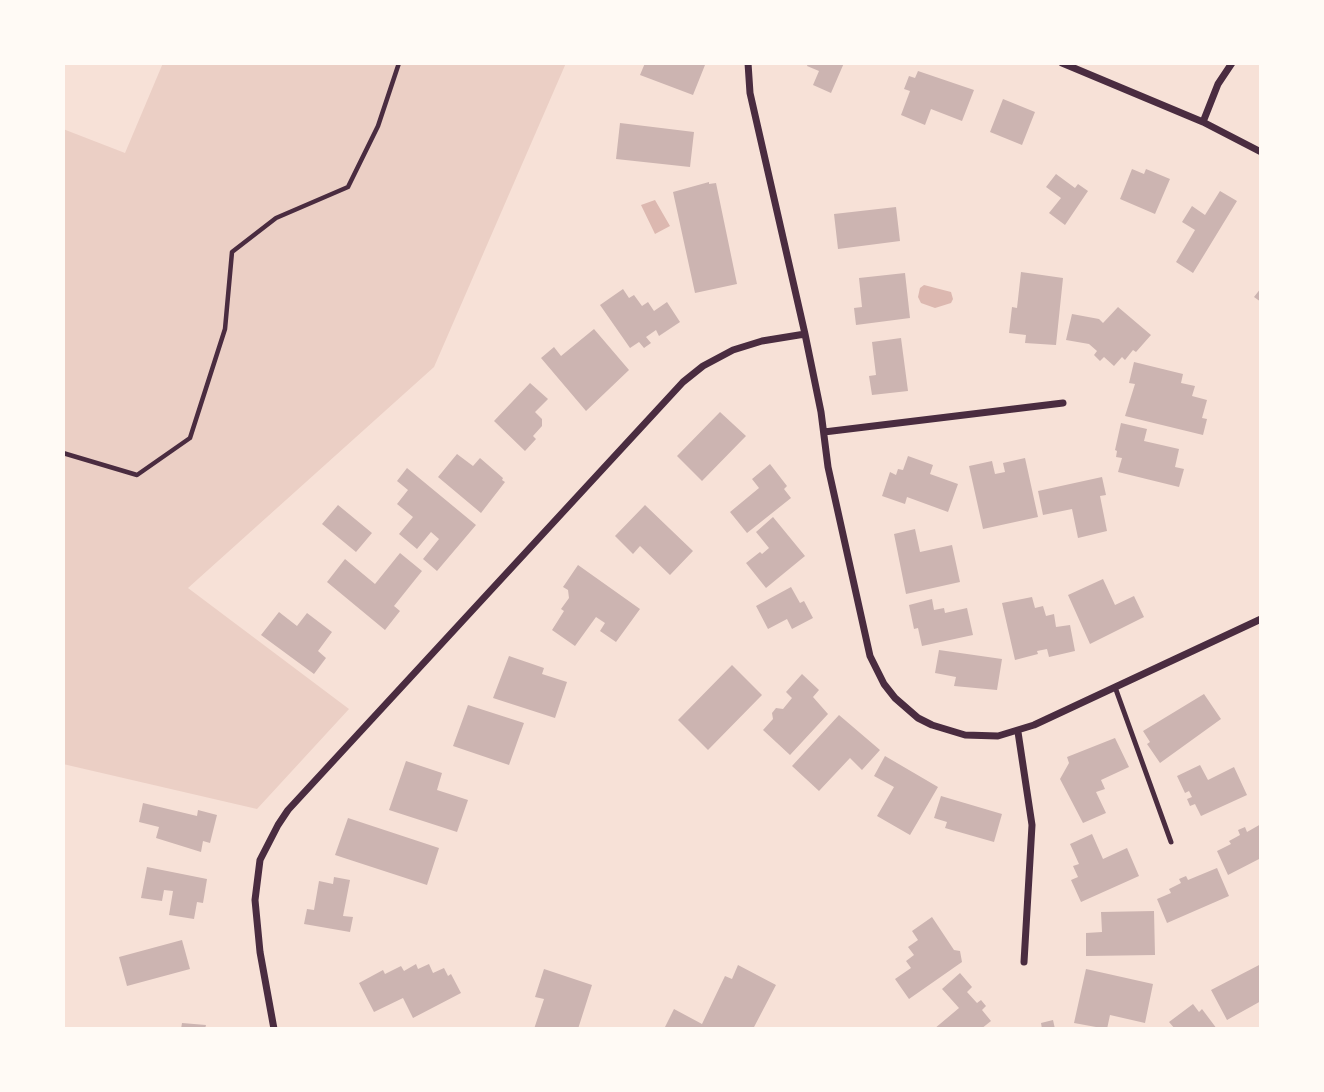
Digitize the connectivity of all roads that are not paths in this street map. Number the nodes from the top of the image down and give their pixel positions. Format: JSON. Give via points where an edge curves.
{"nodes":[{"id":1,"x":748,"y":63,"type":"edge"},
{"id":2,"x":1062,"y":63,"type":"edge"},
{"id":3,"x":1232,"y":63,"type":"edge"},
{"id":4,"x":1203,"y":122,"type":"junction"},
{"id":5,"x":1261,"y":152,"type":"edge"},
{"id":6,"x":805,"y":334,"type":"junction"},
{"id":7,"x":1063,"y":403,"type":"dead end"},
{"id":8,"x":824,"y":432,"type":"junction"},
{"id":9,"x":1261,"y":618,"type":"edge"},
{"id":10,"x":1115,"y":687,"type":"junction"},
{"id":11,"x":1018,"y":732,"type":"junction"},
{"id":12,"x":1171,"y":842,"type":"dead end"},
{"id":13,"x":1024,"y":962,"type":"dead end"},
{"id":14,"x":274,"y":1029,"type":"edge"}],
"edges":[{"from":1,"to":6,"type":"street","via":[[750,93]]},
{"from":2,"to":4,"type":"street"},
{"from":3,"to":4,"type":"street"},
{"from":4,"to":5,"type":"street"},
{"from":6,"to":8,"type":"street"},
{"from":6,"to":14,"type":"street","via":[[733,350],[683,382],[288,810],[260,860],[254,900]]},
{"from":7,"to":8,"type":"street"},
{"from":8,"to":11,"type":"street","via":[[870,656],[884,684],[905,708],[932,725],[981,737]]},
{"from":9,"to":10,"type":"street"},
{"from":10,"to":11,"type":"street"},
{"from":10,"to":12,"type":"lane"},
{"from":11,"to":13,"type":"street","via":[[1031,825]]}]}
